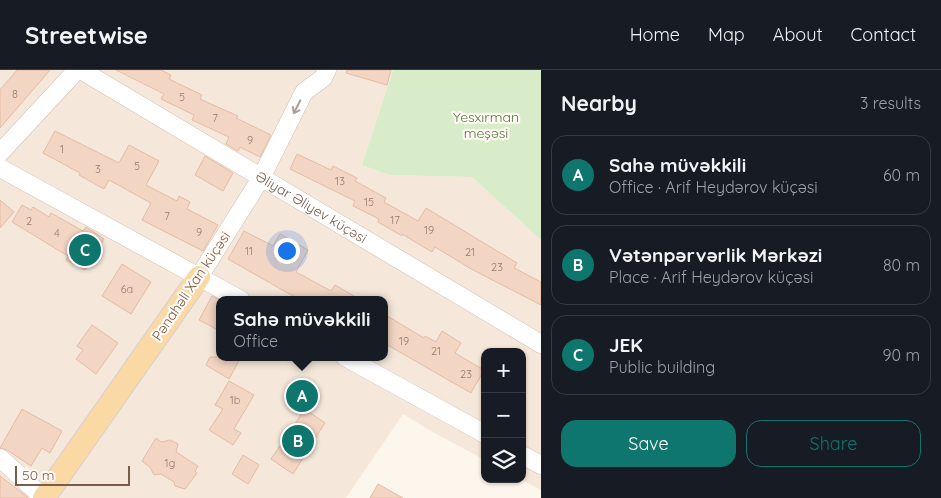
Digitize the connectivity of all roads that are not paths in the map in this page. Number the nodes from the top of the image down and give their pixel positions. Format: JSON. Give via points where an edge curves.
{"nodes":[{"id":1,"x":77,"y":70,"type":"edge"},
{"id":2,"x":81,"y":70,"type":"edge"},
{"id":3,"x":327,"y":70,"type":"edge"},
{"id":4,"x":0,"y":153,"type":"edge"},
{"id":5,"x":0,"y":168,"type":"edge"},
{"id":6,"x":261,"y":178,"type":"junction"},
{"id":7,"x":200,"y":277,"type":"junction"},
{"id":8,"x":234,"y":296,"type":"edge"},
{"id":9,"x":541,"y":344,"type":"edge"},
{"id":10,"x":352,"y":361,"type":"edge"},
{"id":11,"x":481,"y":432,"type":"edge"},
{"id":12,"x":526,"y":457,"type":"edge"},
{"id":13,"x":0,"y":458,"type":"edge"},
{"id":14,"x":540,"y":463,"type":"edge"},
{"id":15,"x":43,"y":498,"type":"edge"}],
"edges":[{"from":1,"to":4,"type":"street"},
{"from":2,"to":6,"type":"street","name":"Əliyar Əliyev küçəsi"},
{"from":3,"to":6,"type":"street","name":"Pənahəli Xan küçəsi","one_way":true,"via":[[323,78],[304,92]]},
{"from":5,"to":7,"type":"street"},
{"from":6,"to":7,"type":"street","name":"Pənahəli Xan küçəsi"},
{"from":6,"to":9,"type":"street","name":"Əliyar Əliyev küçəsi"},
{"from":7,"to":8,"type":"street"},
{"from":7,"to":15,"type":"main road","name":"Pənahəli Xan küçəsi"},
{"from":10,"to":11,"type":"street"},
{"from":12,"to":14,"type":"street"},
{"from":13,"to":15,"type":"street"}]}
